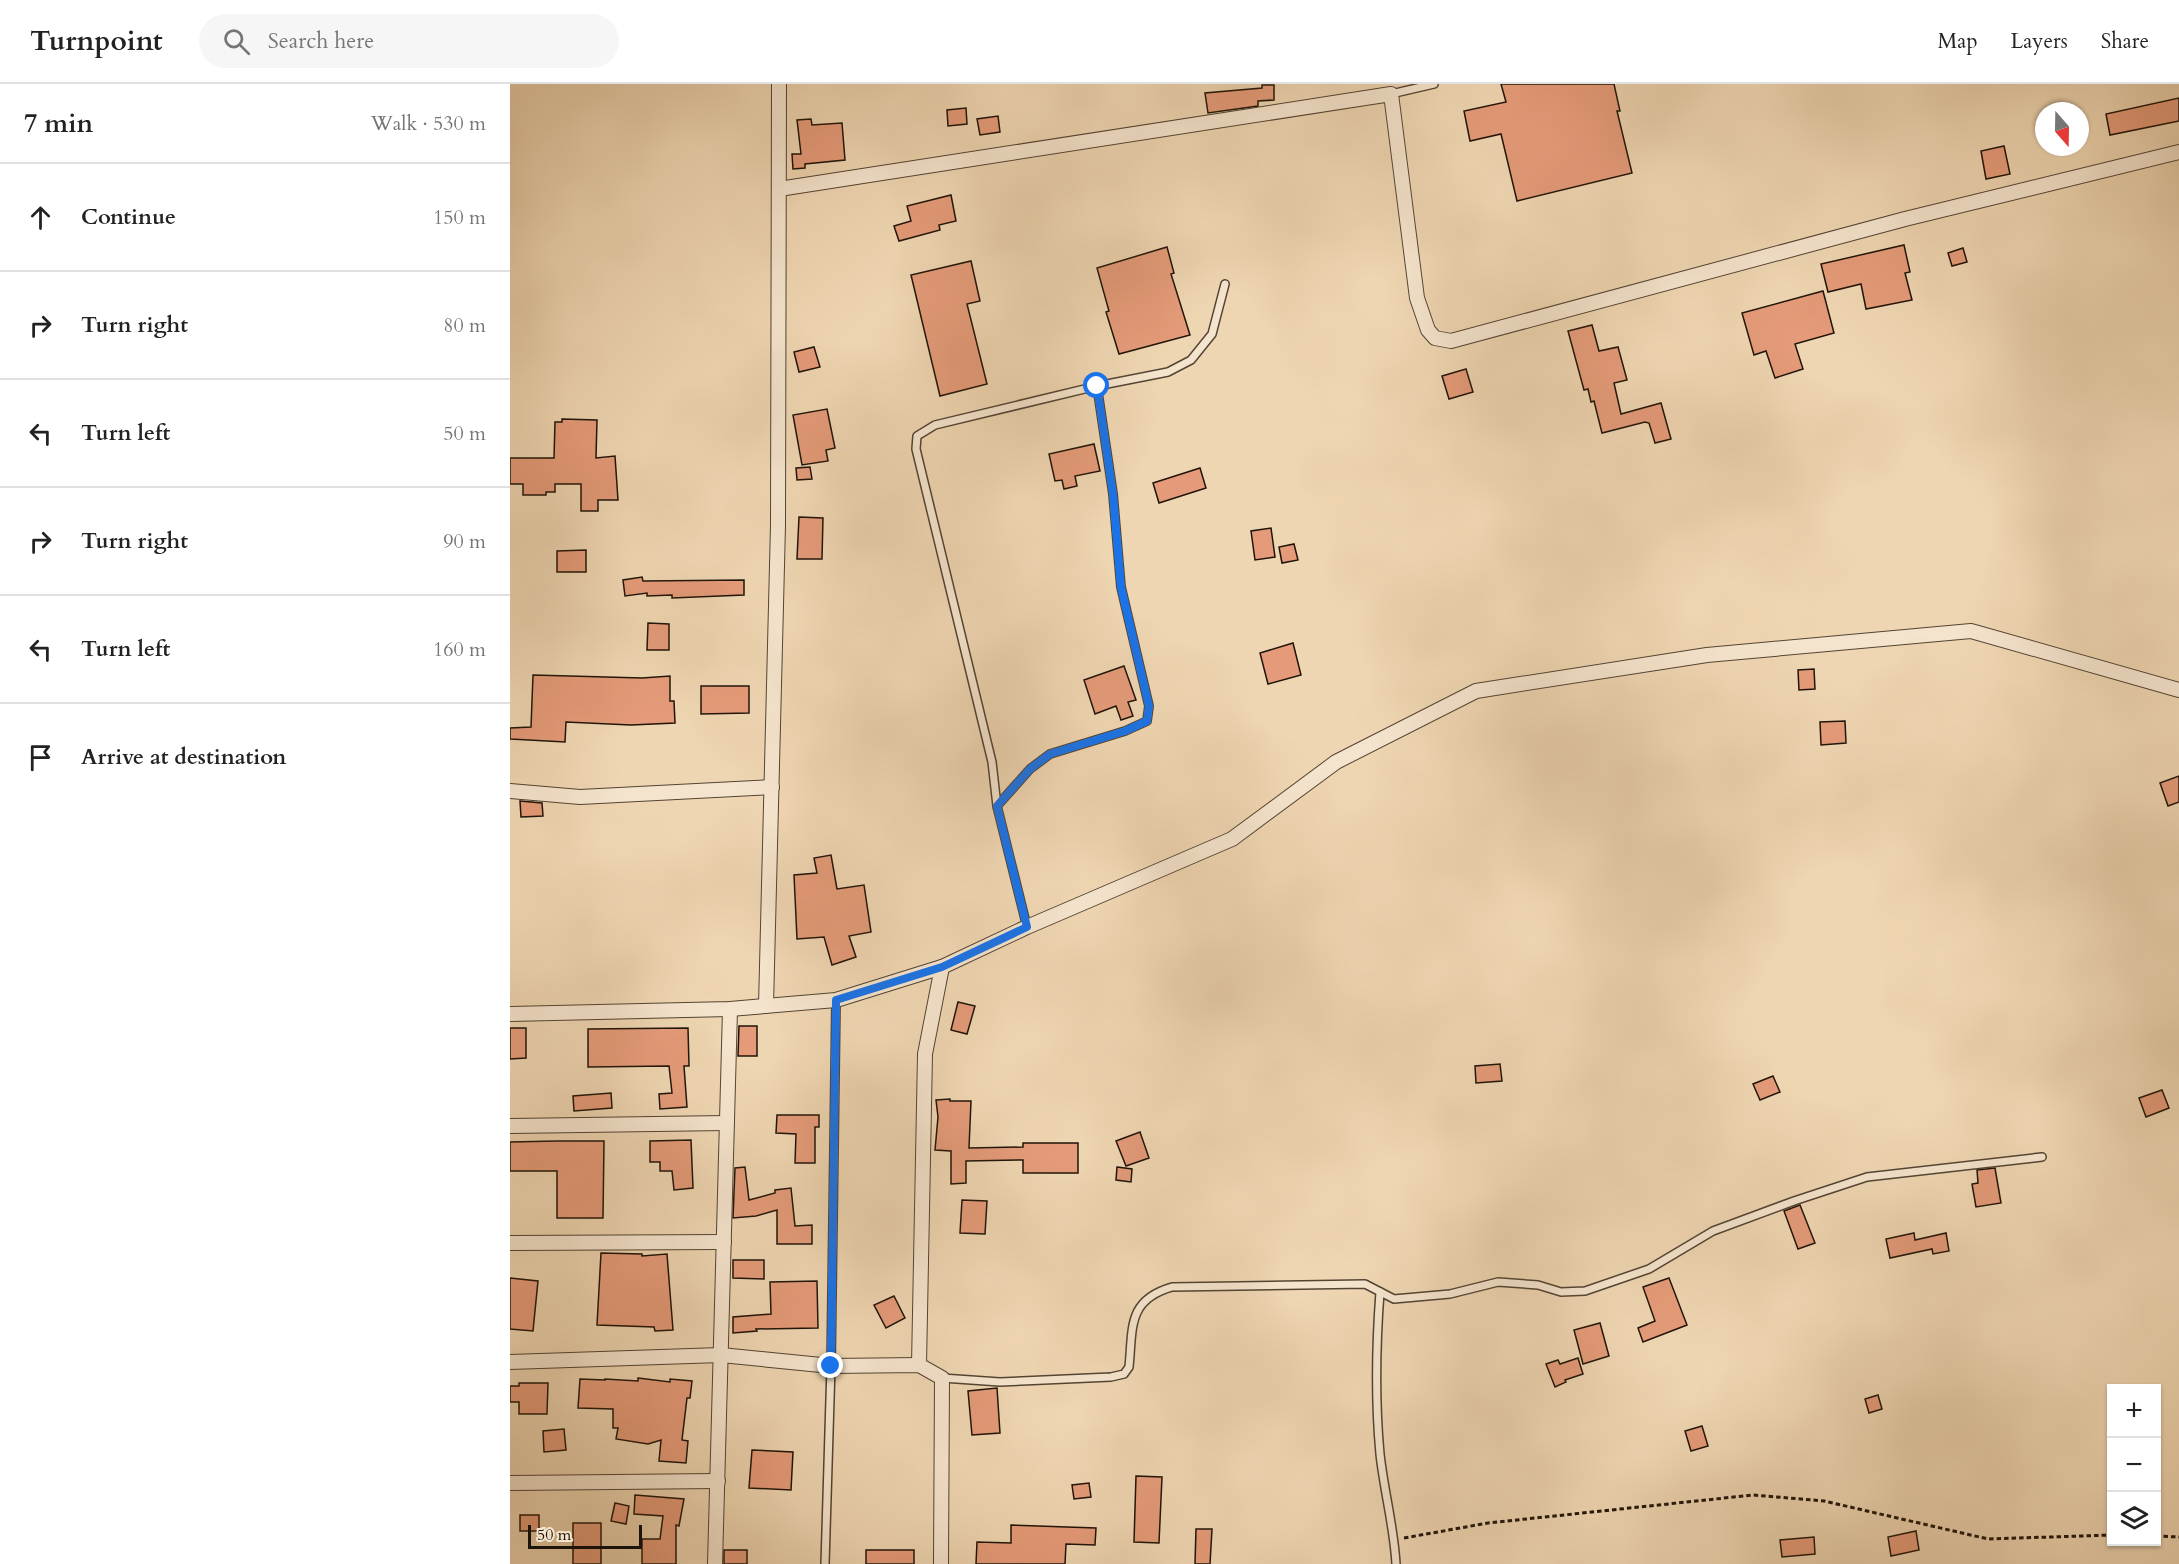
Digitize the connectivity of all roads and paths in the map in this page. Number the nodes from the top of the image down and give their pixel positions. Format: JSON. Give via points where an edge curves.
{"nodes":[{"id":1,"x":779,"y":84,"type":"edge"},
{"id":2,"x":1434,"y":84,"type":"edge"},
{"id":3,"x":1391,"y":94,"type":"junction"},
{"id":4,"x":2179,"y":152,"type":"edge"},
{"id":5,"x":779,"y":189,"type":"junction"},
{"id":6,"x":1225,"y":284,"type":"dead end"},
{"id":7,"x":1097,"y":386,"type":"junction"},
{"id":8,"x":2179,"y":690,"type":"edge"},
{"id":9,"x":772,"y":787,"type":"junction"},
{"id":10,"x":510,"y":791,"type":"edge"},
{"id":11,"x":997,"y":806,"type":"junction"},
{"id":12,"x":1027,"y":927,"type":"junction"},
{"id":13,"x":942,"y":967,"type":"junction"},
{"id":14,"x":836,"y":1000,"type":"junction"},
{"id":15,"x":766,"y":1006,"type":"junction"},
{"id":16,"x":730,"y":1009,"type":"junction"},
{"id":17,"x":510,"y":1014,"type":"edge"},
{"id":18,"x":727,"y":1123,"type":"junction"},
{"id":19,"x":510,"y":1126,"type":"edge"},
{"id":20,"x":2042,"y":1157,"type":"dead end"},
{"id":21,"x":724,"y":1242,"type":"junction"},
{"id":22,"x":510,"y":1243,"type":"edge"},
{"id":23,"x":1380,"y":1292,"type":"junction"},
{"id":24,"x":721,"y":1355,"type":"junction"},
{"id":25,"x":510,"y":1362,"type":"edge"},
{"id":26,"x":919,"y":1365,"type":"junction"},
{"id":27,"x":831,"y":1366,"type":"junction"},
{"id":28,"x":942,"y":1378,"type":"junction"},
{"id":29,"x":718,"y":1481,"type":"junction"},
{"id":30,"x":510,"y":1483,"type":"edge"},
{"id":31,"x":2107,"y":1535,"type":"edge"},
{"id":32,"x":2161,"y":1536,"type":"edge"},
{"id":33,"x":2179,"y":1536,"type":"edge"},
{"id":34,"x":1395,"y":1540,"type":"junction"},
{"id":35,"x":716,"y":1564,"type":"edge"},
{"id":36,"x":825,"y":1564,"type":"edge"},
{"id":37,"x":941,"y":1564,"type":"edge"},
{"id":38,"x":1396,"y":1564,"type":"edge"}],
"edges":[{"from":1,"to":5,"type":"street"},
{"from":2,"to":3,"type":"lane"},
{"from":3,"to":4,"type":"street","via":[[1418,298],[1428,330],[1436,338],[1450,341],[1905,219]]},
{"from":3,"to":5,"type":"street"},
{"from":5,"to":9,"type":"street"},
{"from":6,"to":7,"type":"lane","via":[[1212,334],[1191,360],[1168,372]]},
{"from":7,"to":11,"type":"lane","via":[[1113,494],[1121,587],[1149,706],[1147,721],[1050,754],[1030,769]]},
{"from":7,"to":11,"type":"lane","via":[[935,425],[917,436],[916,449],[992,762]]},
{"from":8,"to":12,"type":"street","via":[[1971,632],[1707,655],[1476,691],[1336,762],[1232,839]]},
{"from":9,"to":10,"type":"street","via":[[580,797]]},
{"from":9,"to":15,"type":"street"},
{"from":11,"to":12,"type":"lane"},
{"from":12,"to":13,"type":"street"},
{"from":13,"to":14,"type":"street"},
{"from":13,"to":26,"type":"street","via":[[925,1054]]},
{"from":14,"to":15,"type":"street"},
{"from":14,"to":27,"type":"lane"},
{"from":15,"to":16,"type":"street"},
{"from":16,"to":17,"type":"street"},
{"from":16,"to":18,"type":"street"},
{"from":18,"to":19,"type":"street"},
{"from":18,"to":21,"type":"street"},
{"from":20,"to":23,"type":"lane","via":[[1867,1178],[1713,1231],[1649,1269],[1585,1291],[1561,1292],[1538,1285],[1498,1282],[1450,1294],[1394,1299]]},
{"from":21,"to":22,"type":"street"},
{"from":21,"to":24,"type":"street"},
{"from":23,"to":28,"type":"lane","via":[[1365,1284],[1172,1287],[1149,1296],[1135,1314],[1129,1367],[1124,1374],[1000,1382]]},
{"from":23,"to":34,"type":"lane","via":[[1376,1348],[1380,1454]]},
{"from":24,"to":25,"type":"street"},
{"from":24,"to":27,"type":"street"},
{"from":24,"to":29,"type":"street"},
{"from":26,"to":27,"type":"street"},
{"from":26,"to":28,"type":"street"},
{"from":27,"to":36,"type":"lane"},
{"from":28,"to":37,"type":"street"},
{"from":29,"to":30,"type":"street"},
{"from":29,"to":35,"type":"street"},
{"from":31,"to":34,"type":"path","via":[[1988,1539],[1824,1501],[1753,1495],[1488,1523]]},
{"from":32,"to":33,"type":"path"},
{"from":34,"to":38,"type":"lane"}]}
